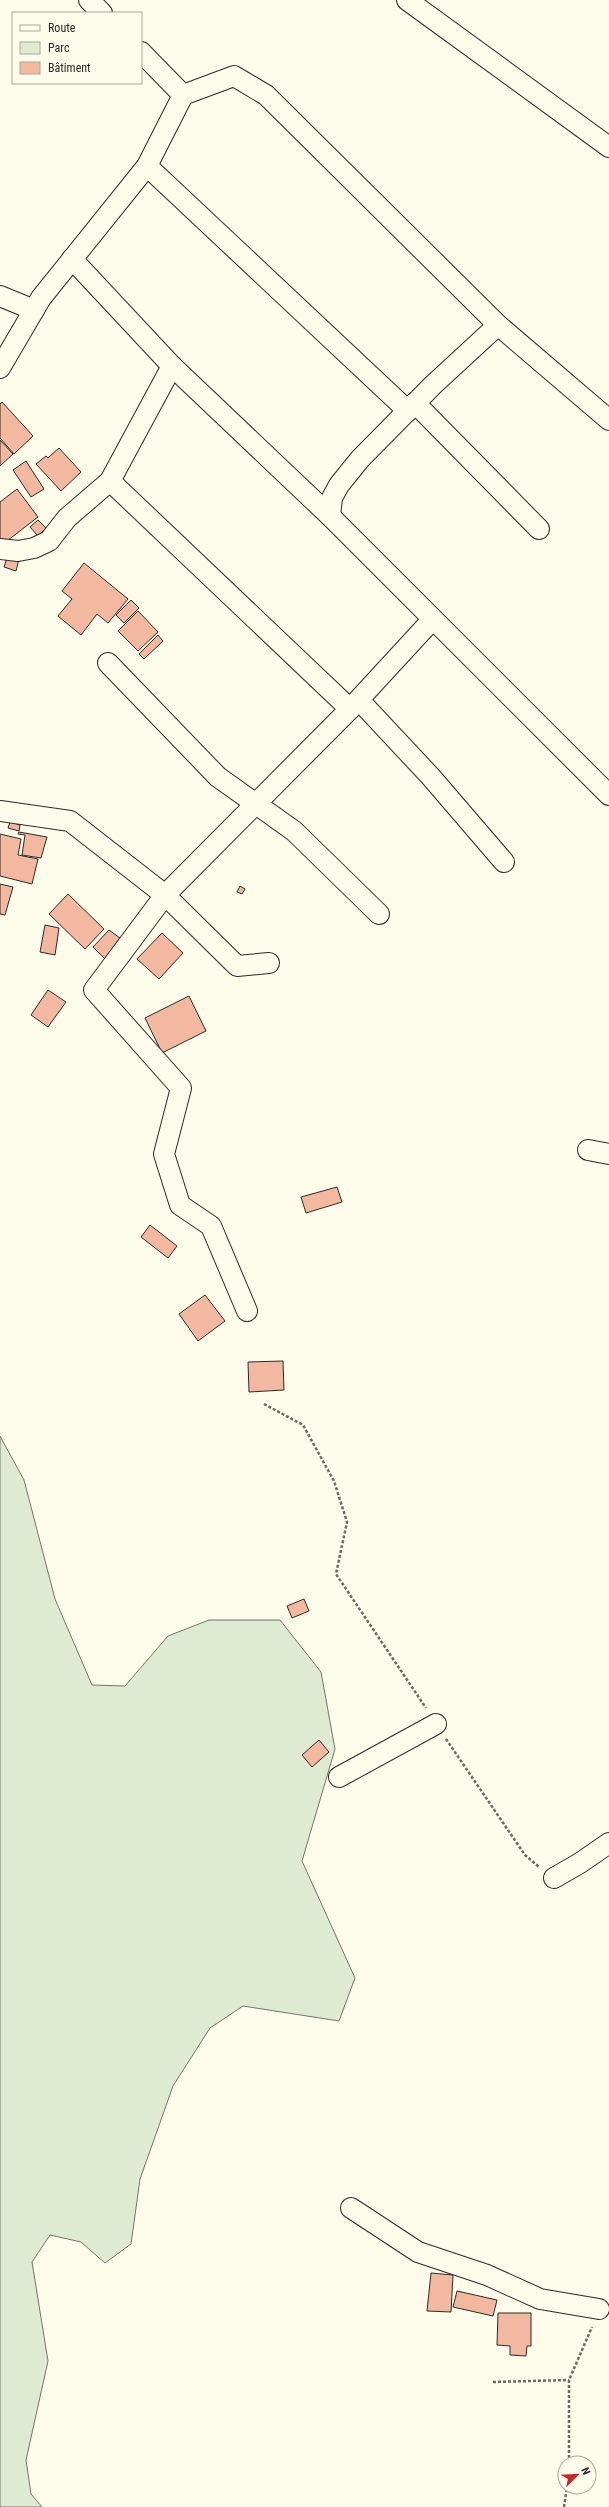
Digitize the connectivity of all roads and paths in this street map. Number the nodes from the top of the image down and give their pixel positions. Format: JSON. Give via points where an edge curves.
{"nodes":[{"id":1,"x":89,"y":0,"type":"edge"},
{"id":2,"x":407,"y":0,"type":"edge"},
{"id":3,"x":101,"y":12,"type":"edge"},
{"id":4,"x":142,"y":53,"type":"edge"},
{"id":5,"x":183,"y":95,"type":"junction"},
{"id":6,"x":609,"y":147,"type":"edge"},
{"id":7,"x":147,"y":166,"type":"junction"},
{"id":8,"x":72,"y":259,"type":"junction"},
{"id":9,"x":0,"y":296,"type":"edge"},
{"id":10,"x":34,"y":310,"type":"junction"},
{"id":11,"x":498,"y":325,"type":"junction"},
{"id":12,"x":172,"y":366,"type":"junction"},
{"id":13,"x":0,"y":368,"type":"edge"},
{"id":14,"x":411,"y":407,"type":"junction"},
{"id":15,"x":609,"y":420,"type":"edge"},
{"id":16,"x":110,"y":481,"type":"junction"},
{"id":17,"x":330,"y":516,"type":"junction"},
{"id":18,"x":539,"y":528,"type":"dead end"},
{"id":19,"x":0,"y":549,"type":"edge"},
{"id":20,"x":432,"y":620,"type":"junction"},
{"id":21,"x":108,"y":664,"type":"dead end"},
{"id":22,"x":354,"y":704,"type":"junction"},
{"id":23,"x":609,"y":795,"type":"edge"},
{"id":24,"x":257,"y":804,"type":"junction"},
{"id":25,"x":0,"y":811,"type":"edge"},
{"id":26,"x":504,"y":862,"type":"dead end"},
{"id":27,"x":165,"y":895,"type":"junction"},
{"id":28,"x":379,"y":914,"type":"dead end"},
{"id":29,"x":269,"y":963,"type":"dead end"},
{"id":30,"x":588,"y":1150,"type":"dead end"},
{"id":31,"x":609,"y":1154,"type":"edge"},
{"id":32,"x":247,"y":1311,"type":"dead end"},
{"id":33,"x":264,"y":1404,"type":"dead end"},
{"id":34,"x":436,"y":1724,"type":"junction"},
{"id":35,"x":339,"y":1777,"type":"dead end"},
{"id":36,"x":609,"y":1843,"type":"edge"},
{"id":37,"x":554,"y":1878,"type":"joint"},
{"id":38,"x":351,"y":2208,"type":"dead end"},
{"id":39,"x":599,"y":2309,"type":"joint"},
{"id":40,"x":569,"y":2380,"type":"junction"},
{"id":41,"x":493,"y":2382,"type":"dead end"},
{"id":42,"x":569,"y":2455,"type":"edge"},
{"id":43,"x":566,"y":2495,"type":"edge"},
{"id":44,"x":564,"y":2507,"type":"edge"}],
"edges":[{"from":1,"to":3,"type":"street"},
{"from":2,"to":6,"type":"street"},
{"from":4,"to":5,"type":"street"},
{"from":5,"to":7,"type":"street"},
{"from":5,"to":11,"type":"street","via":[[234,76],[266,95]]},
{"from":7,"to":8,"type":"street"},
{"from":7,"to":14,"type":"street"},
{"from":8,"to":10,"type":"street"},
{"from":8,"to":12,"type":"street"},
{"from":9,"to":10,"type":"street"},
{"from":10,"to":13,"type":"street"},
{"from":11,"to":14,"type":"street"},
{"from":11,"to":15,"type":"street"},
{"from":12,"to":16,"type":"street"},
{"from":12,"to":17,"type":"street"},
{"from":14,"to":17,"type":"street","via":[[360,459],[339,485],[332,498]]},
{"from":14,"to":18,"type":"street"},
{"from":16,"to":19,"type":"street","via":[[67,518],[49,541],[34,548],[18,551]]},
{"from":16,"to":22,"type":"street"},
{"from":17,"to":20,"type":"street"},
{"from":20,"to":22,"type":"street"},
{"from":20,"to":23,"type":"street","via":[[496,680]]},
{"from":21,"to":24,"type":"street","via":[[218,777]]},
{"from":22,"to":24,"type":"street"},
{"from":22,"to":26,"type":"street","via":[[431,778]]},
{"from":24,"to":27,"type":"street"},
{"from":24,"to":28,"type":"street","via":[[294,831]]},
{"from":25,"to":27,"type":"street","via":[[70,821]]},
{"from":27,"to":29,"type":"street","via":[[237,966]]},
{"from":27,"to":32,"type":"street","via":[[94,990],[181,1088],[164,1154],[180,1205],[211,1226]]},
{"from":30,"to":31,"type":"street"},
{"from":33,"to":34,"type":"path","via":[[303,1424],[334,1481],[347,1522],[336,1574]]},
{"from":34,"to":35,"type":"street"},
{"from":34,"to":37,"type":"path","via":[[525,1855]]},
{"from":36,"to":37,"type":"street"},
{"from":38,"to":39,"type":"street","via":[[418,2252],[487,2275],[540,2299]]},
{"from":39,"to":40,"type":"path"},
{"from":40,"to":41,"type":"path"},
{"from":40,"to":42,"type":"path"},
{"from":43,"to":44,"type":"path"}]}
